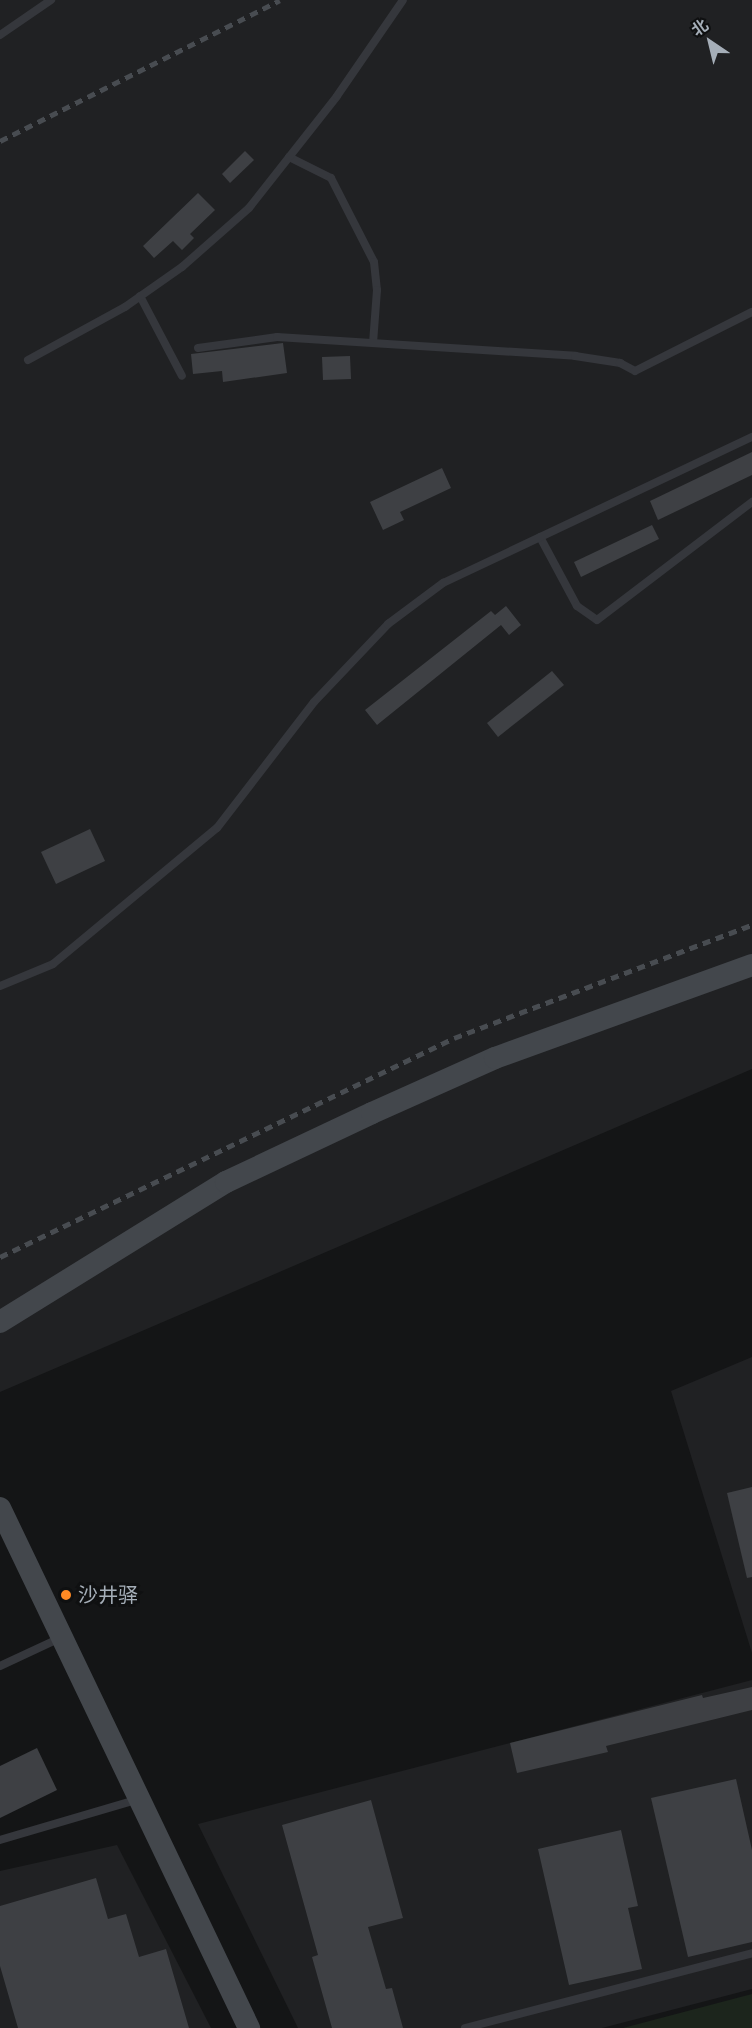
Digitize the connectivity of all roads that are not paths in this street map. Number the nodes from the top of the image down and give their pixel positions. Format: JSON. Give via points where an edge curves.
{"nodes":[{"id":1,"x":51,"y":0,"type":"edge"},
{"id":2,"x":403,"y":0,"type":"edge"},
{"id":3,"x":0,"y":35,"type":"edge"},
{"id":4,"x":289,"y":157,"type":"junction"},
{"id":5,"x":140,"y":296,"type":"junction"},
{"id":6,"x":752,"y":312,"type":"edge"},
{"id":7,"x":373,"y":343,"type":"junction"},
{"id":8,"x":198,"y":348,"type":"dead end"},
{"id":9,"x":28,"y":360,"type":"dead end"},
{"id":10,"x":182,"y":376,"type":"dead end"},
{"id":11,"x":752,"y":437,"type":"edge"},
{"id":12,"x":752,"y":502,"type":"edge"},
{"id":13,"x":540,"y":537,"type":"junction"},
{"id":14,"x":752,"y":965,"type":"edge"},
{"id":15,"x":0,"y":986,"type":"edge"},
{"id":16,"x":0,"y":1322,"type":"edge"},
{"id":17,"x":0,"y":1508,"type":"edge"},
{"id":18,"x":61,"y":1637,"type":"junction"},
{"id":19,"x":0,"y":1666,"type":"edge"},
{"id":20,"x":138,"y":1799,"type":"junction"},
{"id":21,"x":0,"y":1840,"type":"edge"},
{"id":22,"x":752,"y":1953,"type":"edge"},
{"id":23,"x":249,"y":2028,"type":"edge"},
{"id":24,"x":465,"y":2028,"type":"edge"}],
"edges":[{"from":1,"to":3,"type":"lane"},
{"from":2,"to":4,"type":"lane"},
{"from":4,"to":5,"type":"lane","via":[[249,207],[182,267]]},
{"from":4,"to":7,"type":"lane","via":[[332,178],[374,262],[377,290]]},
{"from":5,"to":9,"type":"lane"},
{"from":5,"to":10,"type":"lane"},
{"from":6,"to":7,"type":"lane","via":[[635,371],[620,363],[575,356]]},
{"from":7,"to":8,"type":"lane","via":[[277,337]]},
{"from":11,"to":13,"type":"lane"},
{"from":12,"to":13,"type":"lane","via":[[597,620],[577,606]]},
{"from":13,"to":15,"type":"lane","via":[[443,583],[388,624],[314,702],[217,828],[53,964]]},
{"from":14,"to":16,"type":"street","via":[[495,1058],[226,1182]]},
{"from":17,"to":18,"type":"street"},
{"from":18,"to":19,"type":"lane"},
{"from":18,"to":20,"type":"street"},
{"from":20,"to":21,"type":"lane"},
{"from":20,"to":23,"type":"street"},
{"from":22,"to":24,"type":"lane"}]}
